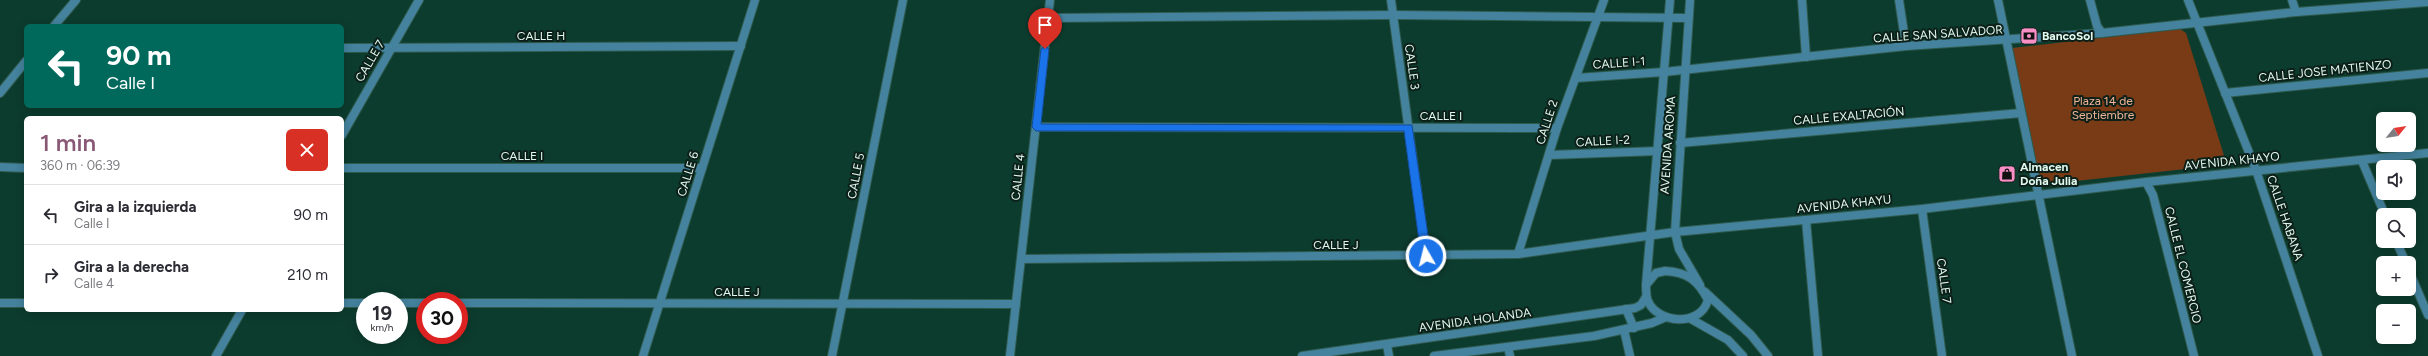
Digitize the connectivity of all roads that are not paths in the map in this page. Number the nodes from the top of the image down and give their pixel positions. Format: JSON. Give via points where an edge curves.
{"nodes":[{"id":1,"x":76,"y":0,"type":"edge"},
{"id":2,"x":418,"y":0,"type":"edge"},
{"id":3,"x":755,"y":0,"type":"edge"},
{"id":4,"x":903,"y":0,"type":"edge"},
{"id":5,"x":1050,"y":0,"type":"edge"},
{"id":6,"x":1391,"y":0,"type":"edge"},
{"id":7,"x":1604,"y":0,"type":"edge"},
{"id":8,"x":1670,"y":0,"type":"edge"},
{"id":9,"x":1690,"y":0,"type":"edge"},
{"id":10,"x":1802,"y":0,"type":"edge"},
{"id":11,"x":1899,"y":0,"type":"edge"},
{"id":12,"x":1998,"y":0,"type":"edge"},
{"id":13,"x":2090,"y":0,"type":"edge"},
{"id":14,"x":2188,"y":0,"type":"edge"},
{"id":15,"x":2292,"y":0,"type":"edge"},
{"id":16,"x":2396,"y":2,"type":"edge"},
{"id":17,"x":2428,"y":2,"type":"edge"},
{"id":18,"x":2296,"y":12,"type":"junction"},
{"id":19,"x":1393,"y":15,"type":"junction"},
{"id":20,"x":1597,"y":17,"type":"junction"},
{"id":21,"x":1048,"y":18,"type":"junction"},
{"id":22,"x":1669,"y":18,"type":"junction"},
{"id":23,"x":1688,"y":18,"type":"junction"},
{"id":24,"x":2196,"y":23,"type":"junction"},
{"id":25,"x":56,"y":24,"type":"edge"},
{"id":26,"x":2102,"y":33,"type":"junction"},
{"id":27,"x":2007,"y":40,"type":"junction"},
{"id":28,"x":741,"y":46,"type":"junction"},
{"id":29,"x":1906,"y":46,"type":"junction"},
{"id":30,"x":344,"y":48,"type":"edge"},
{"id":31,"x":391,"y":48,"type":"junction"},
{"id":32,"x":1806,"y":57,"type":"junction"},
{"id":33,"x":24,"y":63,"type":"edge"},
{"id":34,"x":1686,"y":69,"type":"junction"},
{"id":35,"x":1664,"y":72,"type":"junction"},
{"id":36,"x":2428,"y":73,"type":"edge"},
{"id":37,"x":1576,"y":78,"type":"junction"},
{"id":38,"x":0,"y":93,"type":"edge"},
{"id":39,"x":2225,"y":93,"type":"junction"},
{"id":40,"x":2021,"y":113,"type":"junction"},
{"id":41,"x":1036,"y":127,"type":"junction"},
{"id":42,"x":1408,"y":128,"type":"junction"},
{"id":43,"x":1557,"y":128,"type":"junction"},
{"id":44,"x":344,"y":131,"type":"edge"},
{"id":45,"x":1680,"y":143,"type":"junction"},
{"id":46,"x":1658,"y":151,"type":"junction"},
{"id":47,"x":2428,"y":153,"type":"edge"},
{"id":48,"x":1549,"y":155,"type":"junction"},
{"id":49,"x":2362,"y":161,"type":"junction"},
{"id":50,"x":0,"y":168,"type":"edge"},
{"id":51,"x":24,"y":168,"type":"edge"},
{"id":52,"x":344,"y":168,"type":"edge"},
{"id":53,"x":702,"y":168,"type":"junction"},
{"id":54,"x":2256,"y":170,"type":"junction"},
{"id":55,"x":2146,"y":182,"type":"junction"},
{"id":56,"x":2039,"y":194,"type":"junction"},
{"id":57,"x":2382,"y":208,"type":"edge"},
{"id":58,"x":1922,"y":209,"type":"junction"},
{"id":59,"x":1806,"y":220,"type":"junction"},
{"id":60,"x":1675,"y":232,"type":"junction"},
{"id":61,"x":1650,"y":237,"type":"junction"},
{"id":62,"x":1518,"y":254,"type":"junction"},
{"id":63,"x":1426,"y":256,"type":"junction"},
{"id":64,"x":1021,"y":259,"type":"junction"},
{"id":65,"x":1646,"y":285,"type":"junction"},
{"id":66,"x":2416,"y":287,"type":"edge"},
{"id":67,"x":1702,"y":288,"type":"junction"},
{"id":68,"x":1646,"y":297,"type":"junction"},
{"id":69,"x":0,"y":303,"type":"edge"},
{"id":70,"x":24,"y":303,"type":"edge"},
{"id":71,"x":344,"y":303,"type":"edge"},
{"id":72,"x":356,"y":303,"type":"edge"},
{"id":73,"x":468,"y":303,"type":"edge"},
{"id":74,"x":660,"y":304,"type":"junction"},
{"id":75,"x":842,"y":304,"type":"junction"},
{"id":76,"x":1016,"y":304,"type":"junction"},
{"id":77,"x":1626,"y":309,"type":"junction"},
{"id":78,"x":241,"y":312,"type":"edge"},
{"id":79,"x":2428,"y":315,"type":"edge"},
{"id":80,"x":1666,"y":317,"type":"junction"},
{"id":81,"x":1691,"y":319,"type":"junction"},
{"id":82,"x":1634,"y":328,"type":"junction"},
{"id":83,"x":1624,"y":330,"type":"junction"},
{"id":84,"x":1387,"y":345,"type":"junction"},
{"id":85,"x":1509,"y":352,"type":"edge"},
{"id":86,"x":216,"y":356,"type":"edge"},
{"id":87,"x":643,"y":356,"type":"edge"},
{"id":88,"x":832,"y":356,"type":"edge"},
{"id":89,"x":1010,"y":356,"type":"edge"},
{"id":90,"x":1302,"y":356,"type":"edge"},
{"id":91,"x":1390,"y":356,"type":"edge"},
{"id":92,"x":1434,"y":356,"type":"edge"},
{"id":93,"x":1630,"y":356,"type":"edge"},
{"id":94,"x":1743,"y":356,"type":"edge"},
{"id":95,"x":1768,"y":356,"type":"edge"},
{"id":96,"x":1818,"y":356,"type":"edge"},
{"id":97,"x":1942,"y":356,"type":"edge"},
{"id":98,"x":2072,"y":356,"type":"edge"},
{"id":99,"x":2194,"y":356,"type":"edge"},
{"id":100,"x":2318,"y":356,"type":"edge"}],
"edges":[{"from":1,"to":25,"type":"street"},
{"from":2,"to":31,"type":"street","name":"CALLE 7"},
{"from":3,"to":28,"type":"street","name":"CALLE 6"},
{"from":4,"to":75,"type":"street","name":"CALLE 5"},
{"from":5,"to":21,"type":"street","name":"CALLE 4"},
{"from":6,"to":19,"type":"street","name":"CALLE 3"},
{"from":7,"to":20,"type":"street","name":"CALLE 2"},
{"from":8,"to":22,"type":"street","name":"AVENIDA AROMA"},
{"from":9,"to":23,"type":"street","name":"AVENIDA AROMA"},
{"from":10,"to":32,"type":"street"},
{"from":11,"to":29,"type":"street"},
{"from":12,"to":27,"type":"street"},
{"from":13,"to":26,"type":"street","via":[[2097,26]]},
{"from":14,"to":24,"type":"street","name":"CALLE HABANA"},
{"from":15,"to":18,"type":"street"},
{"from":16,"to":17,"type":"street","name":"CALLE SAN SALVADOR"},
{"from":16,"to":18,"type":"street","name":"CALLE SAN SALVADOR"},
{"from":18,"to":24,"type":"street","name":"CALLE SAN SALVADOR"},
{"from":19,"to":20,"type":"street"},
{"from":19,"to":21,"type":"street"},
{"from":19,"to":42,"type":"street","name":"CALLE 3"},
{"from":20,"to":22,"type":"street"},
{"from":20,"to":37,"type":"street","name":"CALLE 2"},
{"from":21,"to":41,"type":"street","name":"CALLE 4"},
{"from":22,"to":23,"type":"street"},
{"from":22,"to":35,"type":"street","name":"AVENIDA AROMA"},
{"from":23,"to":34,"type":"street","name":"AVENIDA AROMA"},
{"from":24,"to":26,"type":"street","name":"CALLE SAN SALVADOR"},
{"from":24,"to":39,"type":"street","name":"CALLE HABANA"},
{"from":26,"to":27,"type":"street","name":"CALLE SAN SALVADOR"},
{"from":27,"to":29,"type":"street","name":"CALLE SAN SALVADOR"},
{"from":27,"to":40,"type":"street"},
{"from":28,"to":31,"type":"street","name":"CALLE H"},
{"from":28,"to":53,"type":"street","name":"CALLE 6"},
{"from":29,"to":32,"type":"street","name":"CALLE SAN SALVADOR"},
{"from":30,"to":31,"type":"street","name":"CALLE H"},
{"from":31,"to":44,"type":"street","name":"CALLE 7"},
{"from":32,"to":34,"type":"street","name":"CALLE SAN SALVADOR"},
{"from":33,"to":38,"type":"street"},
{"from":34,"to":35,"type":"street","name":"CALLE SAN SALVADOR"},
{"from":34,"to":45,"type":"street","name":"AVENIDA AROMA"},
{"from":35,"to":37,"type":"street","name":"CALLE I-1"},
{"from":35,"to":46,"type":"street","name":"AVENIDA AROMA"},
{"from":36,"to":39,"type":"street","name":"CALLE JOSE MATIENZO"},
{"from":37,"to":43,"type":"street","name":"CALLE 2"},
{"from":39,"to":54,"type":"street","name":"CALLE HABANA"},
{"from":40,"to":45,"type":"street","name":"CALLE EXALTACIÓN"},
{"from":40,"to":56,"type":"street"},
{"from":41,"to":42,"type":"street","name":"CALLE I"},
{"from":41,"to":64,"type":"street","name":"CALLE 4"},
{"from":42,"to":43,"type":"street","name":"CALLE I"},
{"from":42,"to":63,"type":"street","name":"CALLE 3"},
{"from":43,"to":48,"type":"street","name":"CALLE 2"},
{"from":45,"to":60,"type":"street","name":"AVENIDA AROMA"},
{"from":46,"to":48,"type":"street","name":"CALLE I-2"},
{"from":46,"to":61,"type":"street","name":"AVENIDA AROMA"},
{"from":47,"to":49,"type":"street","name":"AVENIDA KHAYO"},
{"from":48,"to":62,"type":"street","name":"CALLE 2"},
{"from":49,"to":54,"type":"street","name":"AVENIDA KHAYO"},
{"from":49,"to":57,"type":"street"},
{"from":50,"to":51,"type":"street"},
{"from":52,"to":53,"type":"street","name":"CALLE I"},
{"from":53,"to":74,"type":"street","name":"CALLE 6"},
{"from":54,"to":55,"type":"street","name":"AVENIDA KHAYO"},
{"from":54,"to":100,"type":"street","name":"CALLE HABANA"},
{"from":55,"to":56,"type":"street","name":"AVENIDA KHAYO"},
{"from":55,"to":99,"type":"street","name":"CALLE EL COMERCIO","via":[[2153,195]]},
{"from":56,"to":58,"type":"street","name":"AVENIDA KHAYU"},
{"from":56,"to":98,"type":"street"},
{"from":58,"to":59,"type":"street","name":"AVENIDA KHAYU"},
{"from":58,"to":97,"type":"street","name":"CALLE 7"},
{"from":59,"to":60,"type":"street","name":"AVENIDA KHAYU"},
{"from":59,"to":96,"type":"street"},
{"from":60,"to":61,"type":"street","name":"AVENIDA KHAYU"},
{"from":60,"to":67,"type":"street","name":"AVENIDA AROMA","via":[[1680,249]]},
{"from":61,"to":62,"type":"street","name":"CALLE J"},
{"from":61,"to":65,"type":"street","name":"AVENIDA AROMA"},
{"from":62,"to":63,"type":"street","name":"CALLE J"},
{"from":63,"to":64,"type":"street","name":"CALLE J"},
{"from":64,"to":76,"type":"street","name":"CALLE 4"},
{"from":65,"to":67,"type":"street","via":[[1656,273],[1674,271],[1693,278]]},
{"from":65,"to":68,"type":"street"},
{"from":66,"to":79,"type":"street"},
{"from":67,"to":81,"type":"street","via":[[1706,306],[1704,312]]},
{"from":67,"to":95,"type":"street","name":"AVENIDA AROMA","via":[[1751,335]]},
{"from":68,"to":77,"type":"street","name":"AVENIDA HOLANDA","via":[[1641,305]]},
{"from":68,"to":80,"type":"street","via":[[1657,312]]},
{"from":69,"to":70,"type":"street"},
{"from":71,"to":72,"type":"street"},
{"from":73,"to":74,"type":"street","name":"CALLE J"},
{"from":74,"to":75,"type":"street","name":"CALLE J"},
{"from":74,"to":87,"type":"street","name":"CALLE 6"},
{"from":75,"to":76,"type":"street","name":"CALLE J"},
{"from":75,"to":88,"type":"street","name":"CALLE 5"},
{"from":76,"to":89,"type":"street","name":"CALLE 4"},
{"from":77,"to":82,"type":"street"},
{"from":77,"to":84,"type":"street","name":"AVENIDA HOLANDA"},
{"from":78,"to":86,"type":"street"},
{"from":80,"to":81,"type":"street"},
{"from":80,"to":82,"type":"street"},
{"from":81,"to":94,"type":"street","via":[[1728,340]]},
{"from":82,"to":83,"type":"street"},
{"from":83,"to":85,"type":"street"},
{"from":83,"to":93,"type":"street"},
{"from":84,"to":90,"type":"street","name":"AVENIDA HOLANDA"},
{"from":84,"to":91,"type":"street"},
{"from":85,"to":92,"type":"street"}]}
